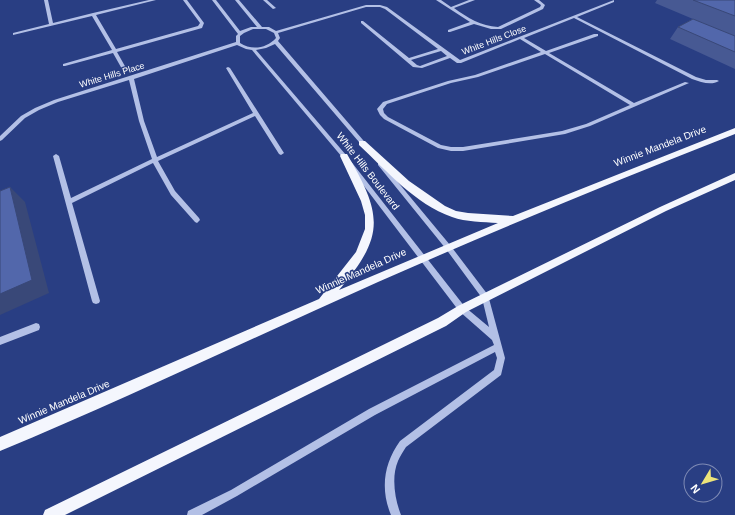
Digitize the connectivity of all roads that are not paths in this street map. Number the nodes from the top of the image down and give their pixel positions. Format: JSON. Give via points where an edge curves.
{"nodes":[{"id":1,"x":46,"y":0,"type":"edge"},
{"id":2,"x":154,"y":0,"type":"edge"},
{"id":3,"x":186,"y":0,"type":"edge"},
{"id":4,"x":214,"y":0,"type":"edge"},
{"id":5,"x":237,"y":0,"type":"edge"},
{"id":6,"x":266,"y":0,"type":"edge"},
{"id":7,"x":438,"y":0,"type":"edge"},
{"id":8,"x":473,"y":0,"type":"edge"},
{"id":9,"x":536,"y":0,"type":"edge"},
{"id":10,"x":613,"y":0,"type":"edge"},
{"id":11,"x":274,"y":8,"type":"dead end"},
{"id":12,"x":451,"y":8,"type":"junction"},
{"id":13,"x":93,"y":14,"type":"junction"},
{"id":14,"x":575,"y":17,"type":"junction"},
{"id":15,"x":362,"y":22,"type":"dead end"},
{"id":16,"x":474,"y":22,"type":"junction"},
{"id":17,"x":51,"y":24,"type":"junction"},
{"id":18,"x":260,"y":27,"type":"junction"},
{"id":19,"x":450,"y":31,"type":"dead end"},
{"id":20,"x":276,"y":32,"type":"junction"},
{"id":21,"x":15,"y":34,"type":"dead end"},
{"id":22,"x":240,"y":34,"type":"junction"},
{"id":23,"x":596,"y":34,"type":"dead end"},
{"id":24,"x":521,"y":38,"type":"junction"},
{"id":25,"x":276,"y":42,"type":"junction"},
{"id":26,"x":238,"y":43,"type":"junction"},
{"id":27,"x":253,"y":49,"type":"junction"},
{"id":28,"x":441,"y":49,"type":"junction"},
{"id":29,"x":114,"y":50,"type":"junction"},
{"id":30,"x":545,"y":52,"type":"junction"},
{"id":31,"x":451,"y":56,"type":"junction"},
{"id":32,"x":408,"y":60,"type":"junction"},
{"id":33,"x":65,"y":65,"type":"dead end"},
{"id":34,"x":124,"y":68,"type":"dead end"},
{"id":35,"x":228,"y":68,"type":"dead end"},
{"id":36,"x":131,"y":78,"type":"junction"},
{"id":37,"x":716,"y":81,"type":"dead end"},
{"id":38,"x":687,"y":83,"type":"dead end"},
{"id":39,"x":633,"y":105,"type":"junction"},
{"id":40,"x":257,"y":114,"type":"junction"},
{"id":41,"x":735,"y":131,"type":"edge"},
{"id":42,"x":0,"y":139,"type":"edge"},
{"id":43,"x":362,"y":143,"type":"junction"},
{"id":44,"x":281,"y":153,"type":"dead end"},
{"id":45,"x":56,"y":156,"type":"dead end"},
{"id":46,"x":344,"y":156,"type":"junction"},
{"id":47,"x":155,"y":160,"type":"junction"},
{"id":48,"x":735,"y":176,"type":"edge"},
{"id":49,"x":69,"y":202,"type":"junction"},
{"id":50,"x":514,"y":219,"type":"junction"},
{"id":51,"x":197,"y":220,"type":"dead end"},
{"id":52,"x":448,"y":247,"type":"junction"},
{"id":53,"x":423,"y":258,"type":"junction"},
{"id":54,"x":485,"y":297,"type":"junction"},
{"id":55,"x":96,"y":301,"type":"dead end"},
{"id":56,"x":322,"y":302,"type":"junction"},
{"id":57,"x":462,"y":309,"type":"junction"},
{"id":58,"x":36,"y":327,"type":"dead end"},
{"id":59,"x":495,"y":338,"type":"junction"},
{"id":60,"x":0,"y":341,"type":"edge"},
{"id":61,"x":498,"y":347,"type":"junction"},
{"id":62,"x":0,"y":444,"type":"edge"},
{"id":63,"x":50,"y":515,"type":"edge"},
{"id":64,"x":192,"y":515,"type":"edge"},
{"id":65,"x":396,"y":515,"type":"edge"}],
"edges":[{"from":1,"to":17,"type":"street"},
{"from":2,"to":13,"type":"street"},
{"from":3,"to":29,"type":"street","via":[[202,23],[200,27]]},
{"from":4,"to":22,"type":"street"},
{"from":5,"to":18,"type":"street"},
{"from":6,"to":11,"type":"street"},
{"from":7,"to":12,"type":"street"},
{"from":8,"to":12,"type":"street"},
{"from":9,"to":16,"type":"street","via":[[543,5],[542,8],[498,28],[486,28]]},
{"from":10,"to":14,"type":"street","name":"White Hills Close"},
{"from":12,"to":16,"type":"street"},
{"from":13,"to":17,"type":"street"},
{"from":13,"to":29,"type":"street"},
{"from":14,"to":24,"type":"street","name":"White Hills Close"},
{"from":14,"to":37,"type":"street","via":[[694,78],[706,82]]},
{"from":15,"to":32,"type":"street"},
{"from":16,"to":19,"type":"street"},
{"from":17,"to":21,"type":"street"},
{"from":18,"to":20,"type":"street"},
{"from":18,"to":22,"type":"street"},
{"from":20,"to":25,"type":"street"},
{"from":20,"to":28,"type":"street","name":"White Hills Close","via":[[374,5],[386,8]]},
{"from":22,"to":26,"type":"street"},
{"from":23,"to":30,"type":"street"},
{"from":24,"to":30,"type":"street"},
{"from":24,"to":31,"type":"street","name":"White Hills Close","via":[[459,62]]},
{"from":25,"to":27,"type":"street"},
{"from":25,"to":43,"type":"street","name":"White Hills Boulevard"},
{"from":26,"to":27,"type":"street"},
{"from":26,"to":36,"type":"street","name":"White Hills Place"},
{"from":27,"to":46,"type":"street","name":"White Hills Boulevard"},
{"from":28,"to":31,"type":"street","name":"White Hills Close"},
{"from":28,"to":32,"type":"street"},
{"from":29,"to":33,"type":"street"},
{"from":29,"to":34,"type":"street"},
{"from":30,"to":39,"type":"street"},
{"from":30,"to":39,"type":"street","via":[[385,103],[380,109],[386,118],[440,147],[462,149],[563,133]]},
{"from":31,"to":32,"type":"street","via":[[418,67]]},
{"from":35,"to":40,"type":"street"},
{"from":36,"to":42,"type":"street","name":"White Hills Place","via":[[37,109]]},
{"from":36,"to":47,"type":"street","via":[[144,134]]},
{"from":38,"to":39,"type":"street"},
{"from":40,"to":44,"type":"street"},
{"from":40,"to":47,"type":"street"},
{"from":41,"to":50,"type":"main road","name":"Winnie Mandela Drive"},
{"from":43,"to":50,"type":"main road","via":[[434,205],[468,217]]},
{"from":43,"to":52,"type":"street","name":"White Hills Boulevard"},
{"from":45,"to":49,"type":"street"},
{"from":46,"to":53,"type":"street","name":"White Hills Boulevard"},
{"from":46,"to":56,"type":"main road","via":[[366,201],[369,230],[358,259]]},
{"from":47,"to":49,"type":"street"},
{"from":47,"to":51,"type":"street","via":[[171,190]]},
{"from":48,"to":54,"type":"main road"},
{"from":49,"to":55,"type":"street"},
{"from":50,"to":52,"type":"main road","name":"Winnie Mandela Drive"},
{"from":52,"to":53,"type":"main road","name":"Winnie Mandela Drive"},
{"from":52,"to":54,"type":"street","name":"White Hills Boulevard"},
{"from":53,"to":56,"type":"main road","name":"Winnie Mandela Drive"},
{"from":53,"to":57,"type":"street","name":"White Hills Boulevard"},
{"from":54,"to":57,"type":"main road"},
{"from":54,"to":59,"type":"street"},
{"from":56,"to":62,"type":"main road","name":"Winnie Mandela Drive","via":[[169,372]]},
{"from":57,"to":59,"type":"street","name":"White Hills Boulevard"},
{"from":57,"to":63,"type":"main road","via":[[442,322]]},
{"from":58,"to":60,"type":"street"},
{"from":59,"to":61,"type":"street"},
{"from":61,"to":64,"type":"street","via":[[378,409]]},
{"from":61,"to":65,"type":"street","via":[[501,358],[498,372],[402,444],[394,456],[389,477],[393,510]]}]}
